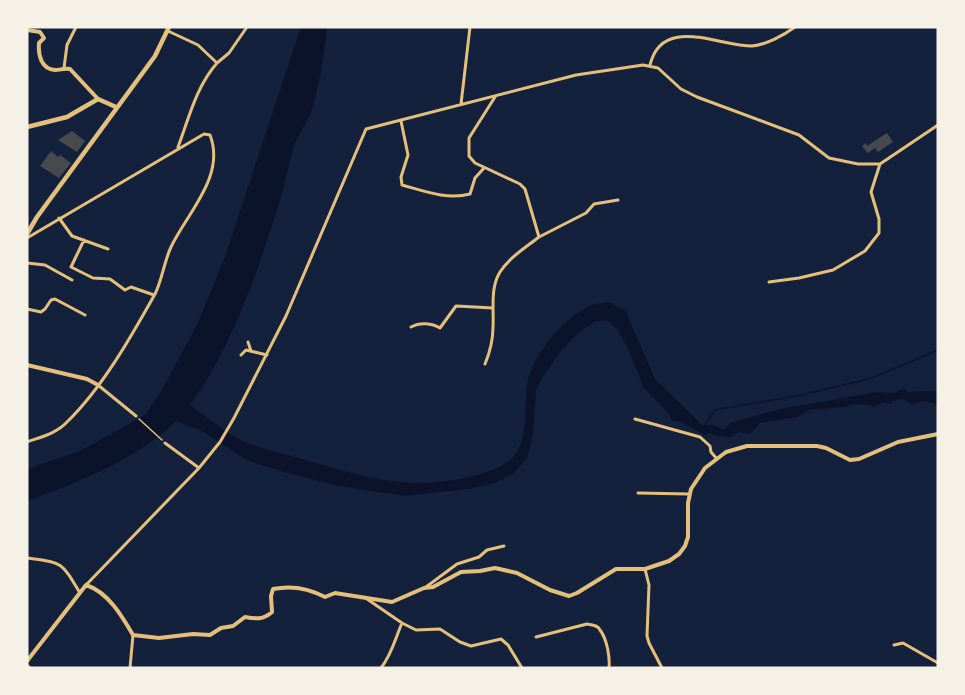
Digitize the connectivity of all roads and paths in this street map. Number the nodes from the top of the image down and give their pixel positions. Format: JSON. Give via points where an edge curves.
{"nodes":[{"id":1,"x":76,"y":27,"type":"edge"},
{"id":2,"x":247,"y":27,"type":"edge"},
{"id":3,"x":470,"y":27,"type":"edge"},
{"id":4,"x":795,"y":27,"type":"edge"},
{"id":5,"x":168,"y":29,"type":"edge"},
{"id":6,"x":27,"y":30,"type":"edge"},
{"id":7,"x":218,"y":63,"type":"junction"},
{"id":8,"x":650,"y":65,"type":"junction"},
{"id":9,"x":64,"y":69,"type":"junction"},
{"id":10,"x":496,"y":96,"type":"junction"},
{"id":11,"x":98,"y":99,"type":"junction"},
{"id":12,"x":461,"y":104,"type":"junction"},
{"id":13,"x":116,"y":107,"type":"junction"},
{"id":14,"x":401,"y":121,"type":"junction"},
{"id":15,"x":938,"y":125,"type":"edge"},
{"id":16,"x":27,"y":127,"type":"edge"},
{"id":17,"x":177,"y":149,"type":"junction"},
{"id":18,"x":880,"y":164,"type":"junction"},
{"id":19,"x":484,"y":168,"type":"junction"},
{"id":20,"x":618,"y":200,"type":"dead end"},
{"id":21,"x":59,"y":218,"type":"junction"},
{"id":22,"x":28,"y":232,"type":"edge"},
{"id":23,"x":539,"y":237,"type":"junction"},
{"id":24,"x":84,"y":240,"type":"junction"},
{"id":25,"x":108,"y":249,"type":"dead end"},
{"id":26,"x":27,"y":263,"type":"edge"},
{"id":27,"x":72,"y":280,"type":"dead end"},
{"id":28,"x":769,"y":282,"type":"dead end"},
{"id":29,"x":154,"y":295,"type":"junction"},
{"id":30,"x":494,"y":308,"type":"junction"},
{"id":31,"x":27,"y":309,"type":"edge"},
{"id":32,"x":85,"y":315,"type":"dead end"},
{"id":33,"x":411,"y":327,"type":"dead end"},
{"id":34,"x":248,"y":342,"type":"dead end"},
{"id":35,"x":251,"y":351,"type":"junction"},
{"id":36,"x":267,"y":355,"type":"junction"},
{"id":37,"x":241,"y":356,"type":"dead end"},
{"id":38,"x":485,"y":364,"type":"dead end"},
{"id":39,"x":27,"y":365,"type":"edge"},
{"id":40,"x":98,"y":385,"type":"junction"},
{"id":41,"x":136,"y":416,"type":"joint"},
{"id":42,"x":635,"y":419,"type":"dead end"},
{"id":43,"x":938,"y":434,"type":"edge"},
{"id":44,"x":27,"y":442,"type":"edge"},
{"id":45,"x":165,"y":443,"type":"joint"},
{"id":46,"x":717,"y":459,"type":"junction"},
{"id":47,"x":199,"y":468,"type":"junction"},
{"id":48,"x":638,"y":493,"type":"dead end"},
{"id":49,"x":689,"y":494,"type":"junction"},
{"id":50,"x":504,"y":546,"type":"dead end"},
{"id":51,"x":27,"y":558,"type":"edge"},
{"id":52,"x":645,"y":569,"type":"junction"},
{"id":53,"x":86,"y":585,"type":"junction"},
{"id":54,"x":424,"y":588,"type":"junction"},
{"id":55,"x":80,"y":593,"type":"junction"},
{"id":56,"x":367,"y":599,"type":"junction"},
{"id":57,"x":402,"y":623,"type":"junction"},
{"id":58,"x":133,"y":635,"type":"junction"},
{"id":59,"x":536,"y":637,"type":"dead end"},
{"id":60,"x":894,"y":645,"type":"dead end"},
{"id":61,"x":27,"y":661,"type":"edge"},
{"id":62,"x":938,"y":663,"type":"edge"},
{"id":63,"x":130,"y":668,"type":"edge"},
{"id":64,"x":381,"y":668,"type":"edge"},
{"id":65,"x":522,"y":668,"type":"edge"},
{"id":66,"x":609,"y":668,"type":"edge"},
{"id":67,"x":662,"y":668,"type":"edge"}],
"edges":[{"from":1,"to":9,"type":"street"},
{"from":2,"to":7,"type":"street","via":[[230,53]]},
{"from":3,"to":12,"type":"street"},
{"from":4,"to":8,"type":"street","via":[[751,46],[698,36],[667,40],[655,50]]},
{"from":5,"to":7,"type":"street","via":[[198,45]]},
{"from":5,"to":13,"type":"main road","via":[[155,56]]},
{"from":6,"to":9,"type":"street","via":[[42,34],[38,53],[45,66]]},
{"from":7,"to":17,"type":"street","via":[[198,90]]},
{"from":8,"to":10,"type":"street","via":[[576,75]]},
{"from":8,"to":18,"type":"street","via":[[681,89],[799,135],[829,158]]},
{"from":9,"to":11,"type":"street","via":[[74,73]]},
{"from":10,"to":12,"type":"street"},
{"from":10,"to":19,"type":"street","via":[[469,138],[468,156]]},
{"from":11,"to":13,"type":"main road"},
{"from":11,"to":16,"type":"main road","via":[[67,117]]},
{"from":12,"to":14,"type":"street"},
{"from":13,"to":22,"type":"main road"},
{"from":14,"to":19,"type":"street","via":[[408,155],[402,185],[458,197],[470,194],[475,178]]},
{"from":14,"to":36,"type":"street","via":[[366,129]]},
{"from":15,"to":18,"type":"street"},
{"from":17,"to":21,"type":"street"},
{"from":17,"to":29,"type":"street","via":[[204,134],[210,135],[214,164],[171,246]]},
{"from":18,"to":28,"type":"street","via":[[871,192],[879,233],[865,251],[833,270]]},
{"from":19,"to":23,"type":"street","via":[[525,189]]},
{"from":20,"to":23,"type":"street","via":[[594,204],[586,213]]},
{"from":21,"to":22,"type":"street"},
{"from":21,"to":24,"type":"street","via":[[72,236]]},
{"from":23,"to":30,"type":"street","via":[[515,255],[500,273],[494,288]]},
{"from":24,"to":25,"type":"street"},
{"from":24,"to":29,"type":"street","via":[[71,267],[93,278],[110,279],[125,290],[131,287]]},
{"from":26,"to":27,"type":"street","via":[[45,265]]},
{"from":29,"to":40,"type":"street"},
{"from":30,"to":33,"type":"street","via":[[456,306],[440,328],[432,323]]},
{"from":30,"to":38,"type":"street","via":[[491,350]]},
{"from":31,"to":32,"type":"street","via":[[41,312],[55,299]]},
{"from":34,"to":35,"type":"street"},
{"from":35,"to":36,"type":"street"},
{"from":35,"to":37,"type":"street","via":[[246,350]]},
{"from":36,"to":47,"type":"street","via":[[220,442]]},
{"from":39,"to":40,"type":"street"},
{"from":40,"to":41,"type":"street"},
{"from":40,"to":44,"type":"street","via":[[58,430]]},
{"from":41,"to":45,"type":"path"},
{"from":42,"to":46,"type":"street","via":[[700,437]]},
{"from":43,"to":46,"type":"street","via":[[898,442],[859,459],[850,460],[817,446],[747,446]]},
{"from":45,"to":47,"type":"street"},
{"from":46,"to":49,"type":"street","via":[[697,478]]},
{"from":47,"to":53,"type":"street"},
{"from":48,"to":49,"type":"street"},
{"from":49,"to":52,"type":"street","via":[[685,546],[669,561]]},
{"from":50,"to":54,"type":"street","via":[[457,564]]},
{"from":51,"to":55,"type":"street","via":[[56,562]]},
{"from":52,"to":54,"type":"street","via":[[616,569],[569,596],[517,573],[495,568],[461,572]]},
{"from":52,"to":67,"type":"street","via":[[649,585],[647,636]]},
{"from":53,"to":55,"type":"street"},
{"from":53,"to":58,"type":"street","via":[[119,610]]},
{"from":54,"to":56,"type":"street","via":[[392,602]]},
{"from":55,"to":61,"type":"street"},
{"from":56,"to":57,"type":"street"},
{"from":56,"to":58,"type":"street","via":[[335,593],[325,597],[286,586],[273,590],[272,612],[267,617],[245,617],[210,635]]},
{"from":57,"to":64,"type":"street","via":[[392,652]]},
{"from":57,"to":65,"type":"street","via":[[416,630],[440,629],[471,646],[501,639]]},
{"from":58,"to":63,"type":"street"},
{"from":59,"to":66,"type":"street","via":[[595,625],[600,628]]},
{"from":60,"to":62,"type":"street","via":[[903,643]]}]}
